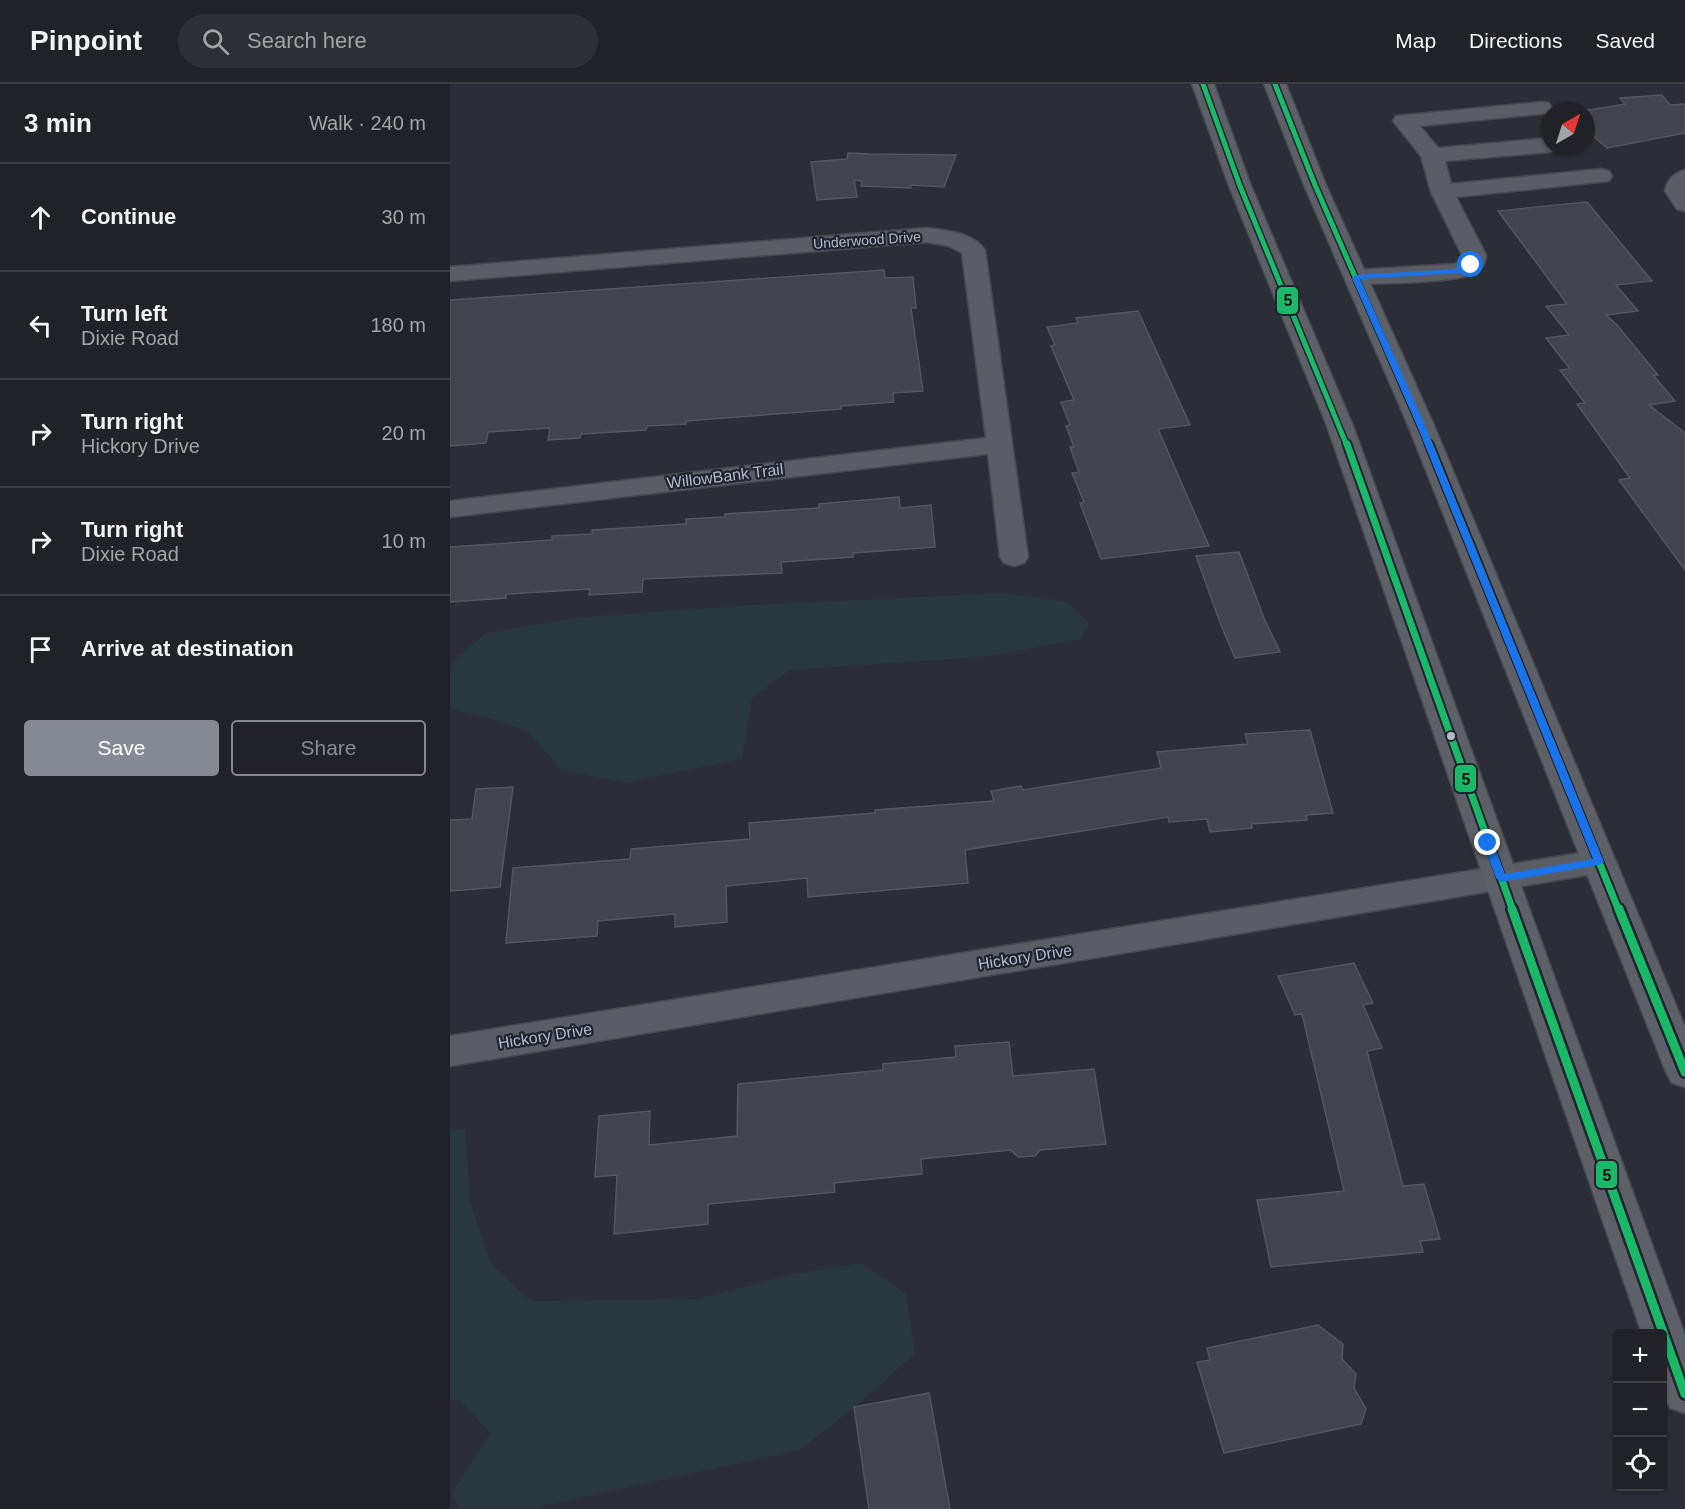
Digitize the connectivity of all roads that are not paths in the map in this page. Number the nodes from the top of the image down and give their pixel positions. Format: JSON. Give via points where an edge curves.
{"nodes":[{"id":1,"x":1203,"y":84,"type":"edge"},
{"id":2,"x":1275,"y":84,"type":"edge"},
{"id":3,"x":1541,"y":108,"type":"dead end"},
{"id":4,"x":1541,"y":146,"type":"edge"},
{"id":5,"x":1432,"y":155,"type":"junction"},
{"id":6,"x":1601,"y":176,"type":"dead end"},
{"id":7,"x":1685,"y":177,"type":"edge"},
{"id":8,"x":1442,"y":192,"type":"junction"},
{"id":9,"x":1685,"y":204,"type":"edge"},
{"id":10,"x":450,"y":274,"type":"edge"},
{"id":11,"x":1356,"y":278,"type":"junction"},
{"id":12,"x":1000,"y":444,"type":"junction"},
{"id":13,"x":450,"y":509,"type":"edge"},
{"id":14,"x":1014,"y":557,"type":"dead end"},
{"id":15,"x":1599,"y":862,"type":"junction"},
{"id":16,"x":1501,"y":878,"type":"junction"},
{"id":17,"x":450,"y":1051,"type":"edge"},
{"id":18,"x":1685,"y":1072,"type":"edge"},
{"id":19,"x":1685,"y":1394,"type":"edge"}],
"edges":[{"from":1,"to":16,"type":"main road","via":[[1240,186],[1340,426]]},
{"from":2,"to":11,"type":"main road"},
{"from":3,"to":5,"type":"street","via":[[1404,121]]},
{"from":4,"to":5,"type":"street"},
{"from":5,"to":8,"type":"street"},
{"from":6,"to":8,"type":"street"},
{"from":7,"to":9,"type":"street","via":[[1676,191]]},
{"from":8,"to":11,"type":"street","via":[[1474,255],[1471,265],[1458,271]]},
{"from":10,"to":12,"type":"street","name":"Underwood Drive","via":[[927,235],[956,240],[973,250]]},
{"from":11,"to":15,"type":"main road","via":[[1420,423]]},
{"from":12,"to":13,"type":"street","name":"WillowBank Trail"},
{"from":12,"to":14,"type":"street","name":"Underwood Drive"},
{"from":15,"to":16,"type":"street","name":"Hickory Drive"},
{"from":15,"to":18,"type":"main road"},
{"from":16,"to":17,"type":"street","name":"Hickory Drive"},
{"from":16,"to":19,"type":"main road"}]}
